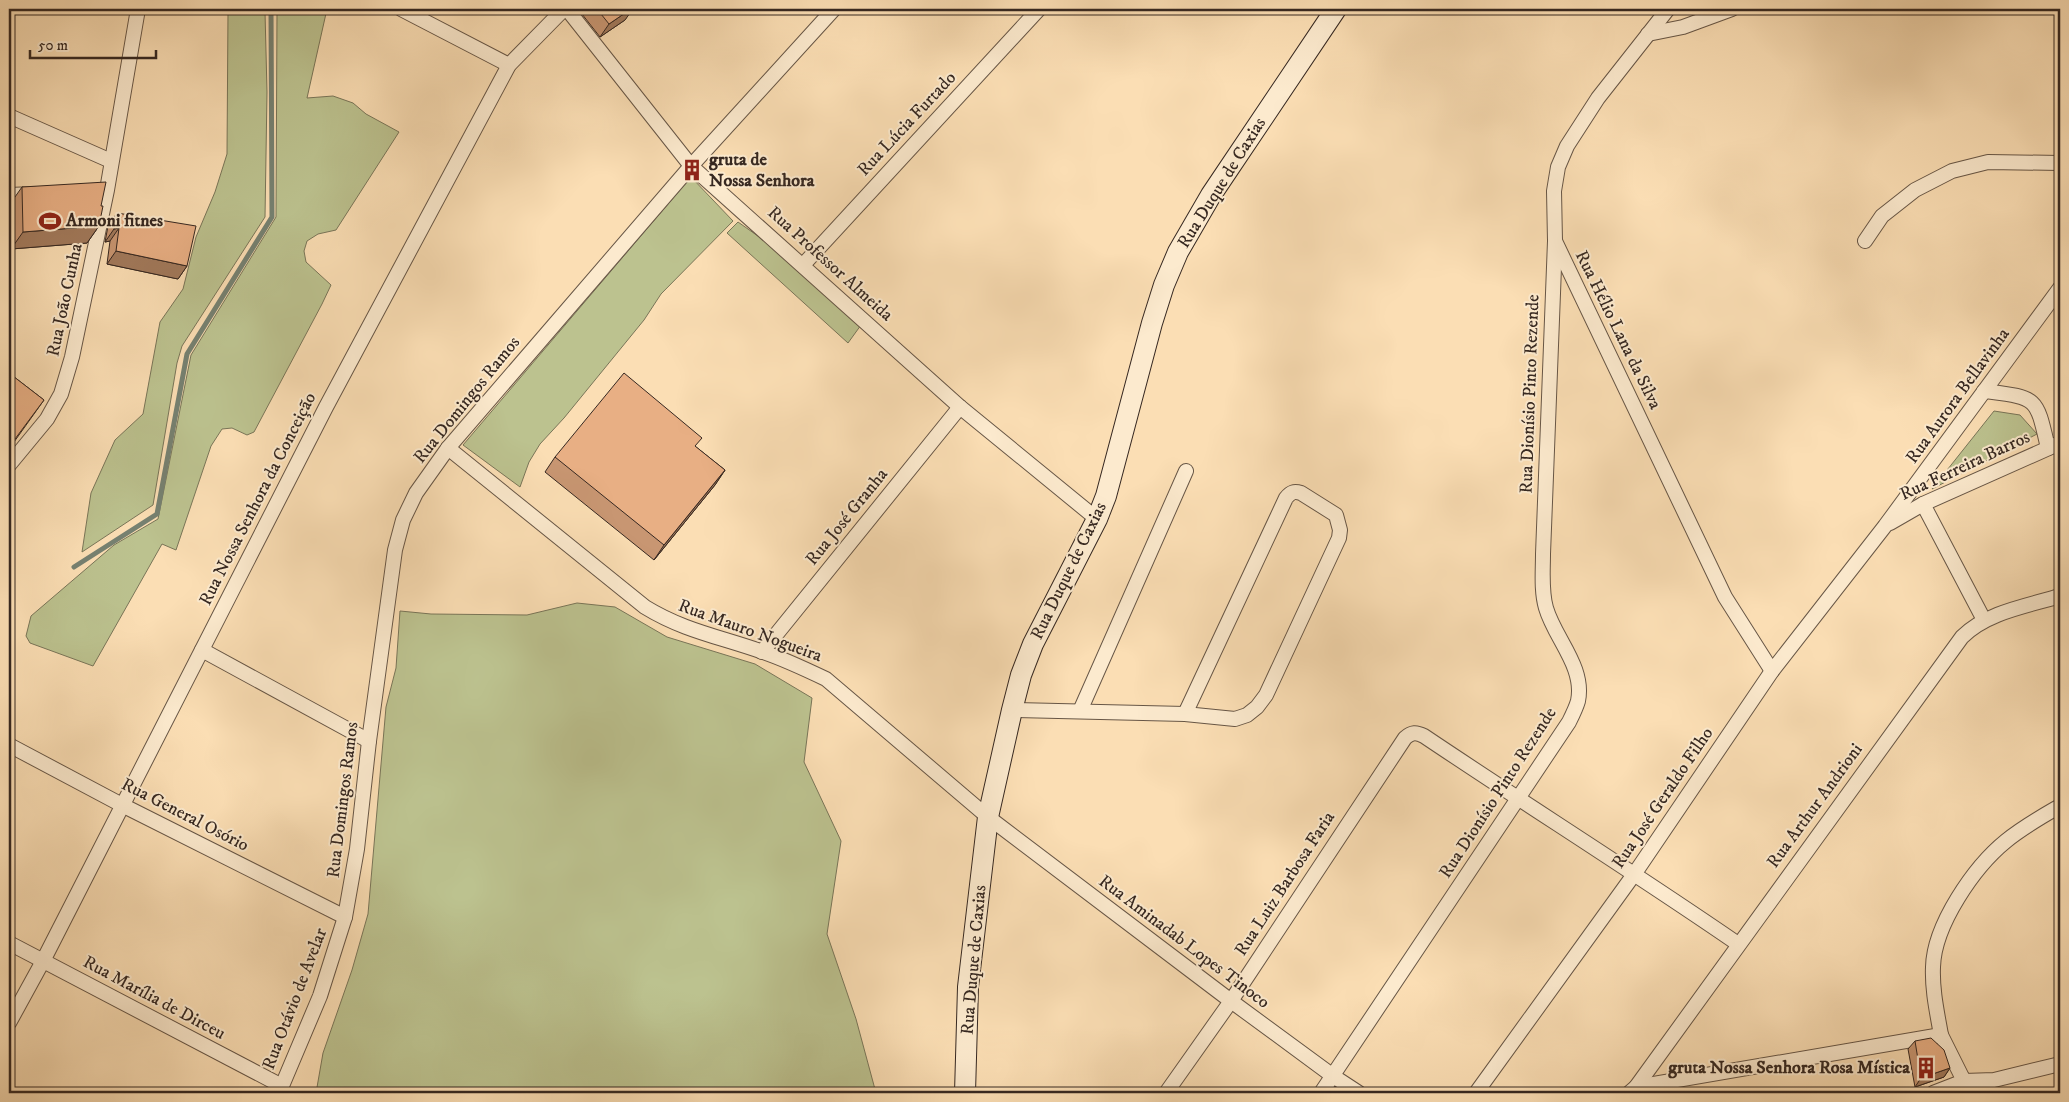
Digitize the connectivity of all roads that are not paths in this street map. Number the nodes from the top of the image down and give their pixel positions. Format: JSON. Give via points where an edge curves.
{"nodes":[{"id":1,"x":138,"y":9,"type":"edge"},
{"id":2,"x":401,"y":9,"type":"edge"},
{"id":3,"x":566,"y":9,"type":"edge"},
{"id":4,"x":834,"y":9,"type":"edge"},
{"id":5,"x":1039,"y":9,"type":"edge"},
{"id":6,"x":1336,"y":9,"type":"edge"},
{"id":7,"x":1668,"y":9,"type":"edge"},
{"id":8,"x":1732,"y":9,"type":"edge"},
{"id":9,"x":1648,"y":34,"type":"junction"},
{"id":10,"x":510,"y":65,"type":"junction"},
{"id":11,"x":9,"y":116,"type":"edge"},
{"id":12,"x":111,"y":162,"type":"junction"},
{"id":13,"x":2060,"y":163,"type":"edge"},
{"id":14,"x":691,"y":166,"type":"junction"},
{"id":15,"x":48,"y":193,"type":"edge"},
{"id":16,"x":9,"y":195,"type":"edge"},
{"id":17,"x":1555,"y":241,"type":"junction"},
{"id":18,"x":1865,"y":241,"type":"dead end"},
{"id":19,"x":803,"y":265,"type":"junction"},
{"id":20,"x":2060,"y":288,"type":"edge"},
{"id":21,"x":1984,"y":391,"type":"junction"},
{"id":22,"x":960,"y":407,"type":"junction"},
{"id":23,"x":2054,"y":446,"type":"edge"},
{"id":24,"x":448,"y":448,"type":"junction"},
{"id":25,"x":9,"y":465,"type":"edge"},
{"id":26,"x":1186,"y":470,"type":"dead end"},
{"id":27,"x":1923,"y":504,"type":"junction"},
{"id":28,"x":1097,"y":519,"type":"junction"},
{"id":29,"x":1886,"y":526,"type":"junction"},
{"id":30,"x":2060,"y":596,"type":"edge"},
{"id":31,"x":1984,"y":620,"type":"junction"},
{"id":32,"x":202,"y":650,"type":"junction"},
{"id":33,"x":762,"y":652,"type":"junction"},
{"id":34,"x":1772,"y":671,"type":"junction"},
{"id":35,"x":1012,"y":710,"type":"junction"},
{"id":36,"x":1080,"y":711,"type":"junction"},
{"id":37,"x":1185,"y":714,"type":"junction"},
{"id":38,"x":369,"y":741,"type":"junction"},
{"id":39,"x":9,"y":745,"type":"edge"},
{"id":40,"x":1517,"y":799,"type":"junction"},
{"id":41,"x":122,"y":805,"type":"junction"},
{"id":42,"x":2060,"y":806,"type":"edge"},
{"id":43,"x":988,"y":817,"type":"junction"},
{"id":44,"x":1635,"y":873,"type":"junction"},
{"id":45,"x":345,"y":917,"type":"junction"},
{"id":46,"x":9,"y":943,"type":"edge"},
{"id":47,"x":1738,"y":944,"type":"junction"},
{"id":48,"x":43,"y":961,"type":"junction"},
{"id":49,"x":1231,"y":1001,"type":"junction"},
{"id":50,"x":9,"y":1023,"type":"edge"},
{"id":51,"x":1941,"y":1035,"type":"junction"},
{"id":52,"x":2060,"y":1064,"type":"edge"},
{"id":53,"x":1333,"y":1076,"type":"junction"},
{"id":54,"x":1966,"y":1087,"type":"edge"},
{"id":55,"x":281,"y":1090,"type":"edge"},
{"id":56,"x":1633,"y":1090,"type":"edge"},
{"id":57,"x":965,"y":1093,"type":"edge"},
{"id":58,"x":1166,"y":1093,"type":"edge"},
{"id":59,"x":1321,"y":1093,"type":"edge"},
{"id":60,"x":1359,"y":1093,"type":"edge"},
{"id":61,"x":1476,"y":1093,"type":"edge"},
{"id":62,"x":1933,"y":1093,"type":"edge"}],
"edges":[{"from":1,"to":12,"type":"street","name":"Rua João Cunha"},
{"from":2,"to":10,"type":"street"},
{"from":3,"to":10,"type":"street","name":"Rua Nossa Senhora da Conceição"},
{"from":3,"to":14,"type":"street","name":"Rua Professor Almeida"},
{"from":4,"to":14,"type":"street","name":"Rua Domingos Ramos"},
{"from":5,"to":19,"type":"street","name":"Rua Lúcia Furtado"},
{"from":6,"to":28,"type":"street","name":"Rua Duque de Caxias","via":[[1211,195],[1178,252],[1152,323]]},
{"from":7,"to":9,"type":"street","name":"Rua Hélio Lana da Silva"},
{"from":8,"to":9,"type":"street","via":[[1683,27]]},
{"from":9,"to":17,"type":"street","name":"Rua Hélio Lana da Silva","via":[[1598,98],[1567,146],[1558,167],[1554,191]]},
{"from":10,"to":32,"type":"street","name":"Rua Nossa Senhora da Conceição","via":[[326,407]]},
{"from":11,"to":12,"type":"street"},
{"from":12,"to":25,"type":"street","name":"Rua João Cunha","via":[[102,190],[72,357],[61,394],[46,419]]},
{"from":13,"to":18,"type":"street","via":[[1988,162],[1952,171],[1915,190],[1888,211]]},
{"from":14,"to":19,"type":"street","name":"Rua Professor Almeida"},
{"from":14,"to":24,"type":"street","name":"Rua Domingos Ramos"},
{"from":15,"to":16,"type":"street"},
{"from":17,"to":34,"type":"street","name":"Rua Hélio Lana da Silva","via":[[1725,597]]},
{"from":17,"to":40,"type":"street","name":"Rua Dionísio Pinto Rezende","via":[[1543,589],[1552,623],[1579,683],[1578,702]]},
{"from":19,"to":22,"type":"street","name":"Rua Professor Almeida"},
{"from":20,"to":21,"type":"street","name":"Rua Aurora Bellavinha"},
{"from":21,"to":23,"type":"street","via":[[2028,399],[2040,413]]},
{"from":21,"to":29,"type":"street","name":"Rua Aurora Bellavinha"},
{"from":22,"to":28,"type":"street","name":"Rua Professor Almeida"},
{"from":22,"to":33,"type":"street","name":"Rua José Granha"},
{"from":23,"to":27,"type":"street","name":"Rua Ferreira Barros"},
{"from":24,"to":33,"type":"street","name":"Rua Mauro Nogueira","via":[[645,607],[691,630]]},
{"from":24,"to":38,"type":"street","name":"Rua Domingos Ramos","via":[[416,493],[403,520],[395,550]]},
{"from":26,"to":36,"type":"street"},
{"from":27,"to":29,"type":"street","name":"Rua Ferreira Barros"},
{"from":27,"to":31,"type":"street"},
{"from":28,"to":35,"type":"street","name":"Rua Duque de Caxias","via":[[1033,644]]},
{"from":29,"to":34,"type":"street","name":"Rua José Geraldo Filho"},
{"from":30,"to":31,"type":"street","name":"Rua Arthur Andrioni"},
{"from":31,"to":47,"type":"street","name":"Rua Arthur Andrioni","via":[[1972,627],[1942,662]]},
{"from":32,"to":38,"type":"street"},
{"from":32,"to":41,"type":"street","name":"Rua Nossa Senhora da Conceição"},
{"from":33,"to":43,"type":"street","name":"Rua Mauro Nogueira","via":[[826,679]]},
{"from":34,"to":44,"type":"street","name":"Rua José Geraldo Filho"},
{"from":35,"to":36,"type":"street"},
{"from":35,"to":43,"type":"street","name":"Rua Duque de Caxias"},
{"from":36,"to":37,"type":"street"},
{"from":37,"to":37,"type":"street","via":[[1235,719],[1247,715],[1266,695],[1339,538],[1336,515],[1301,492],[1296,491],[1286,498]]},
{"from":38,"to":45,"type":"street","name":"Rua Domingos Ramos","via":[[357,849]]},
{"from":39,"to":41,"type":"street","name":"Rua General Osório"},
{"from":40,"to":44,"type":"street"},
{"from":40,"to":49,"type":"street","name":"Rua Luiz Barbosa Faria","via":[[1424,736],[1410,733]]},
{"from":40,"to":53,"type":"street","name":"Rua Dionísio Pinto Rezende"},
{"from":41,"to":45,"type":"street","name":"Rua General Osório"},
{"from":41,"to":48,"type":"street","name":"Rua Nossa Senhora da Conceição"},
{"from":42,"to":51,"type":"street","via":[[2004,842],[1956,899],[1940,932],[1933,965],[1934,997]]},
{"from":43,"to":49,"type":"street","name":"Rua Aminadab Lopes Tinoco"},
{"from":43,"to":57,"type":"street","name":"Rua Duque de Caxias","via":[[968,987]]},
{"from":44,"to":47,"type":"street"},
{"from":44,"to":61,"type":"street","name":"Rua José Geraldo Filho"},
{"from":45,"to":55,"type":"street","name":"Rua Otávio de Avelar","via":[[320,996]]},
{"from":46,"to":48,"type":"street","name":"Rua Marília de Dirceu"},
{"from":47,"to":56,"type":"street","name":"Rua Arthur Andrioni"},
{"from":48,"to":50,"type":"street","name":"Rua Nossa Senhora da Conceição"},
{"from":48,"to":55,"type":"street","name":"Rua Marília de Dirceu"},
{"from":49,"to":53,"type":"street","name":"Rua Aminadab Lopes Tinoco"},
{"from":49,"to":58,"type":"street","name":"Rua Luiz Barbosa Faria"},
{"from":51,"to":54,"type":"street"},
{"from":51,"to":56,"type":"street"},
{"from":52,"to":54,"type":"street"},
{"from":53,"to":59,"type":"street","name":"Rua Dionísio Pinto Rezende"},
{"from":53,"to":60,"type":"street","name":"Rua Aminadab Lopes Tinoco"},
{"from":54,"to":62,"type":"street"}]}
